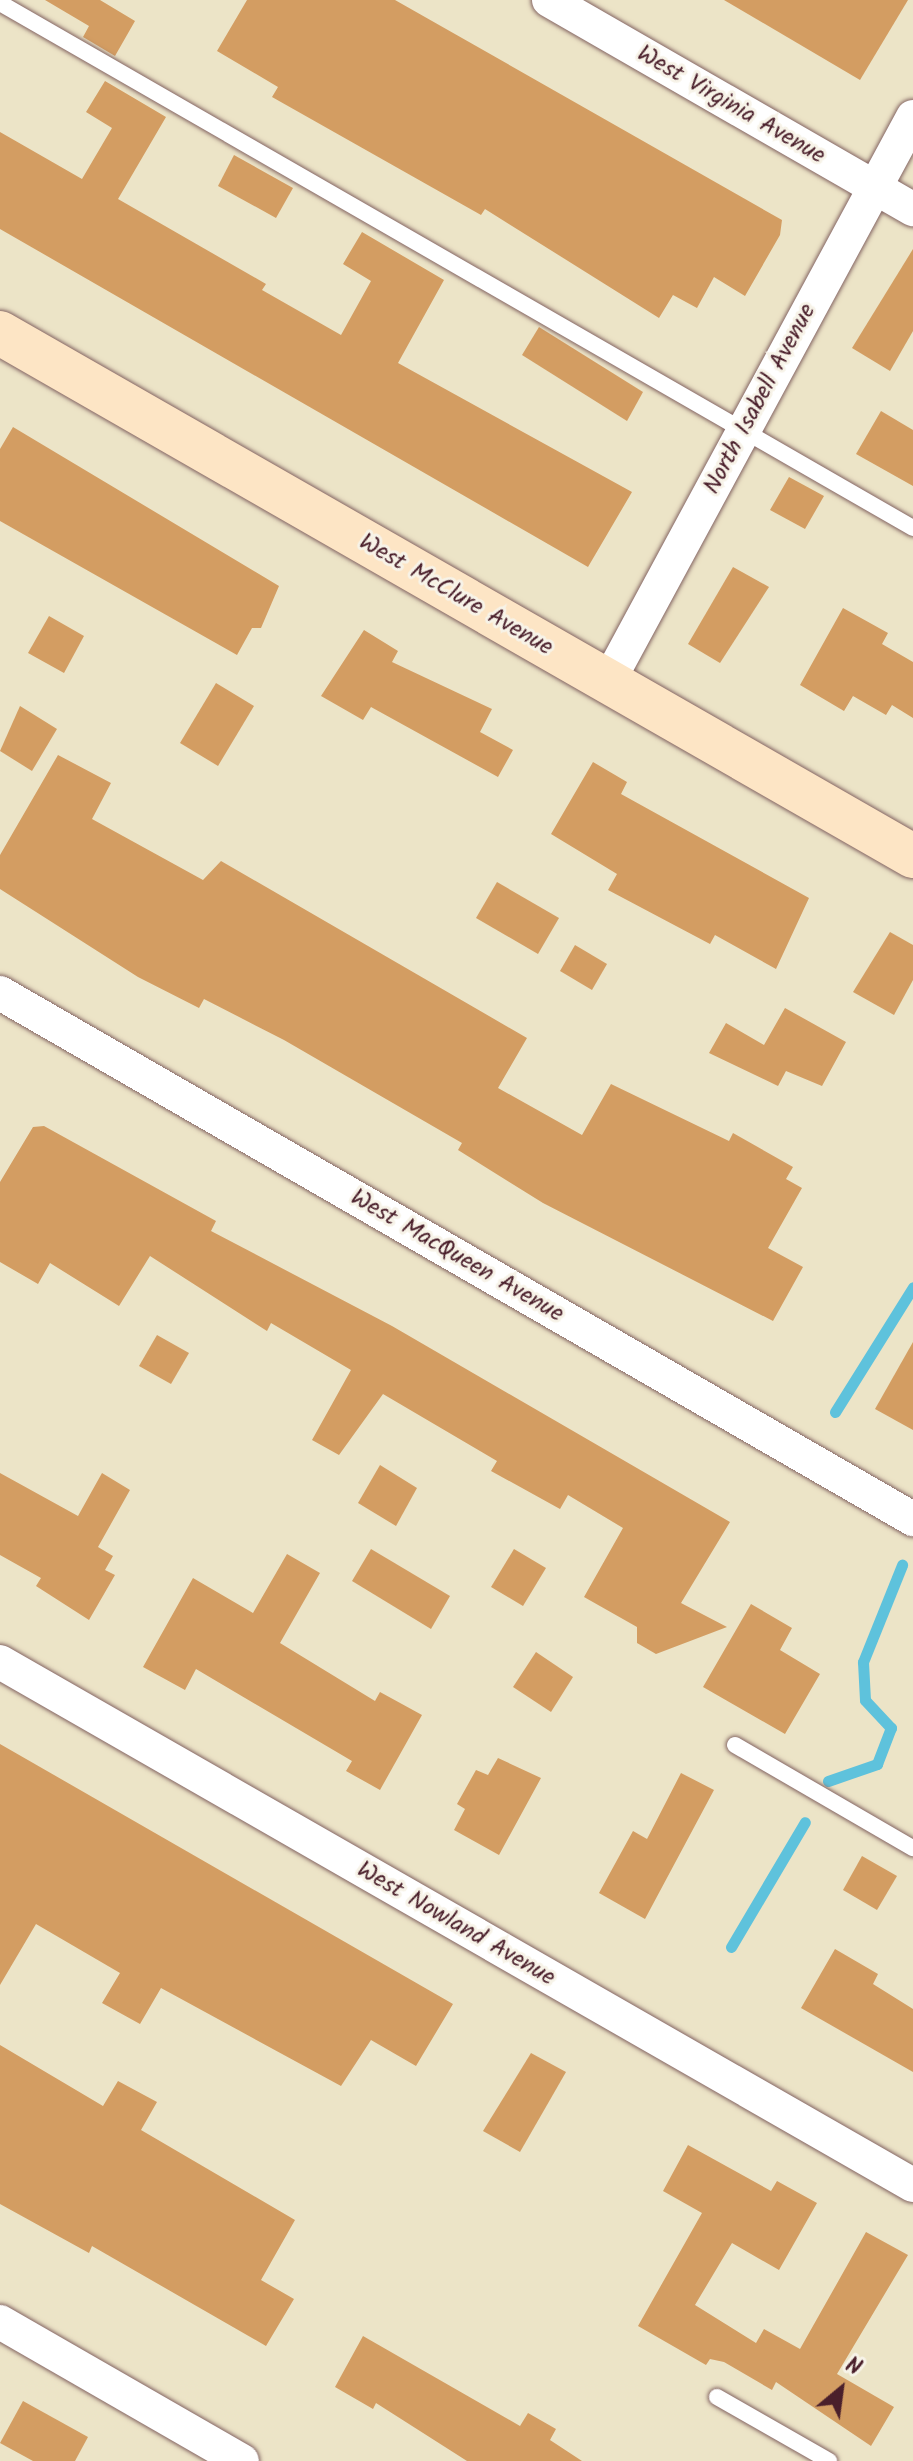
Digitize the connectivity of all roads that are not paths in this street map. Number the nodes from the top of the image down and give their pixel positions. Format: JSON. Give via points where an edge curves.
{"nodes":[{"id":1,"x":549,"y":0,"type":"edge"},
{"id":2,"x":0,"y":3,"type":"edge"},
{"id":3,"x":913,"y":117,"type":"edge"},
{"id":4,"x":875,"y":188,"type":"junction"},
{"id":5,"x":913,"y":209,"type":"edge"},
{"id":6,"x":0,"y":333,"type":"edge"},
{"id":7,"x":743,"y":430,"type":"junction"},
{"id":8,"x":913,"y":528,"type":"edge"},
{"id":9,"x":608,"y":682,"type":"junction"},
{"id":10,"x":913,"y":856,"type":"edge"},
{"id":11,"x":0,"y":993,"type":"edge"},
{"id":12,"x":913,"y":1519,"type":"edge"},
{"id":13,"x":0,"y":1662,"type":"edge"},
{"id":14,"x":735,"y":1745,"type":"dead end"},
{"id":15,"x":913,"y":1848,"type":"edge"},
{"id":16,"x":913,"y":2185,"type":"edge"},
{"id":17,"x":0,"y":2322,"type":"edge"},
{"id":18,"x":717,"y":2397,"type":"dead end"},
{"id":19,"x":202,"y":2451,"type":"edge"},
{"id":20,"x":242,"y":2461,"type":"edge"},
{"id":21,"x":829,"y":2461,"type":"edge"}],
"edges":[{"from":1,"to":4,"type":"street","name":"West Virginia Avenue"},
{"from":2,"to":7,"type":"lane"},
{"from":3,"to":4,"type":"street","name":"North Isabell Avenue"},
{"from":4,"to":5,"type":"street","name":"West Virginia Avenue"},
{"from":4,"to":7,"type":"street","name":"North Isabell Avenue"},
{"from":6,"to":9,"type":"street","name":"West McClure Avenue"},
{"from":7,"to":8,"type":"lane"},
{"from":7,"to":9,"type":"street","name":"North Isabell Avenue"},
{"from":9,"to":10,"type":"street","name":"West McClure Avenue"},
{"from":11,"to":12,"type":"street","name":"West MacQueen Avenue"},
{"from":13,"to":16,"type":"street","name":"West Nowland Avenue"},
{"from":14,"to":15,"type":"lane"},
{"from":17,"to":19,"type":"street"},
{"from":18,"to":21,"type":"lane"},
{"from":19,"to":20,"type":"street"}]}
